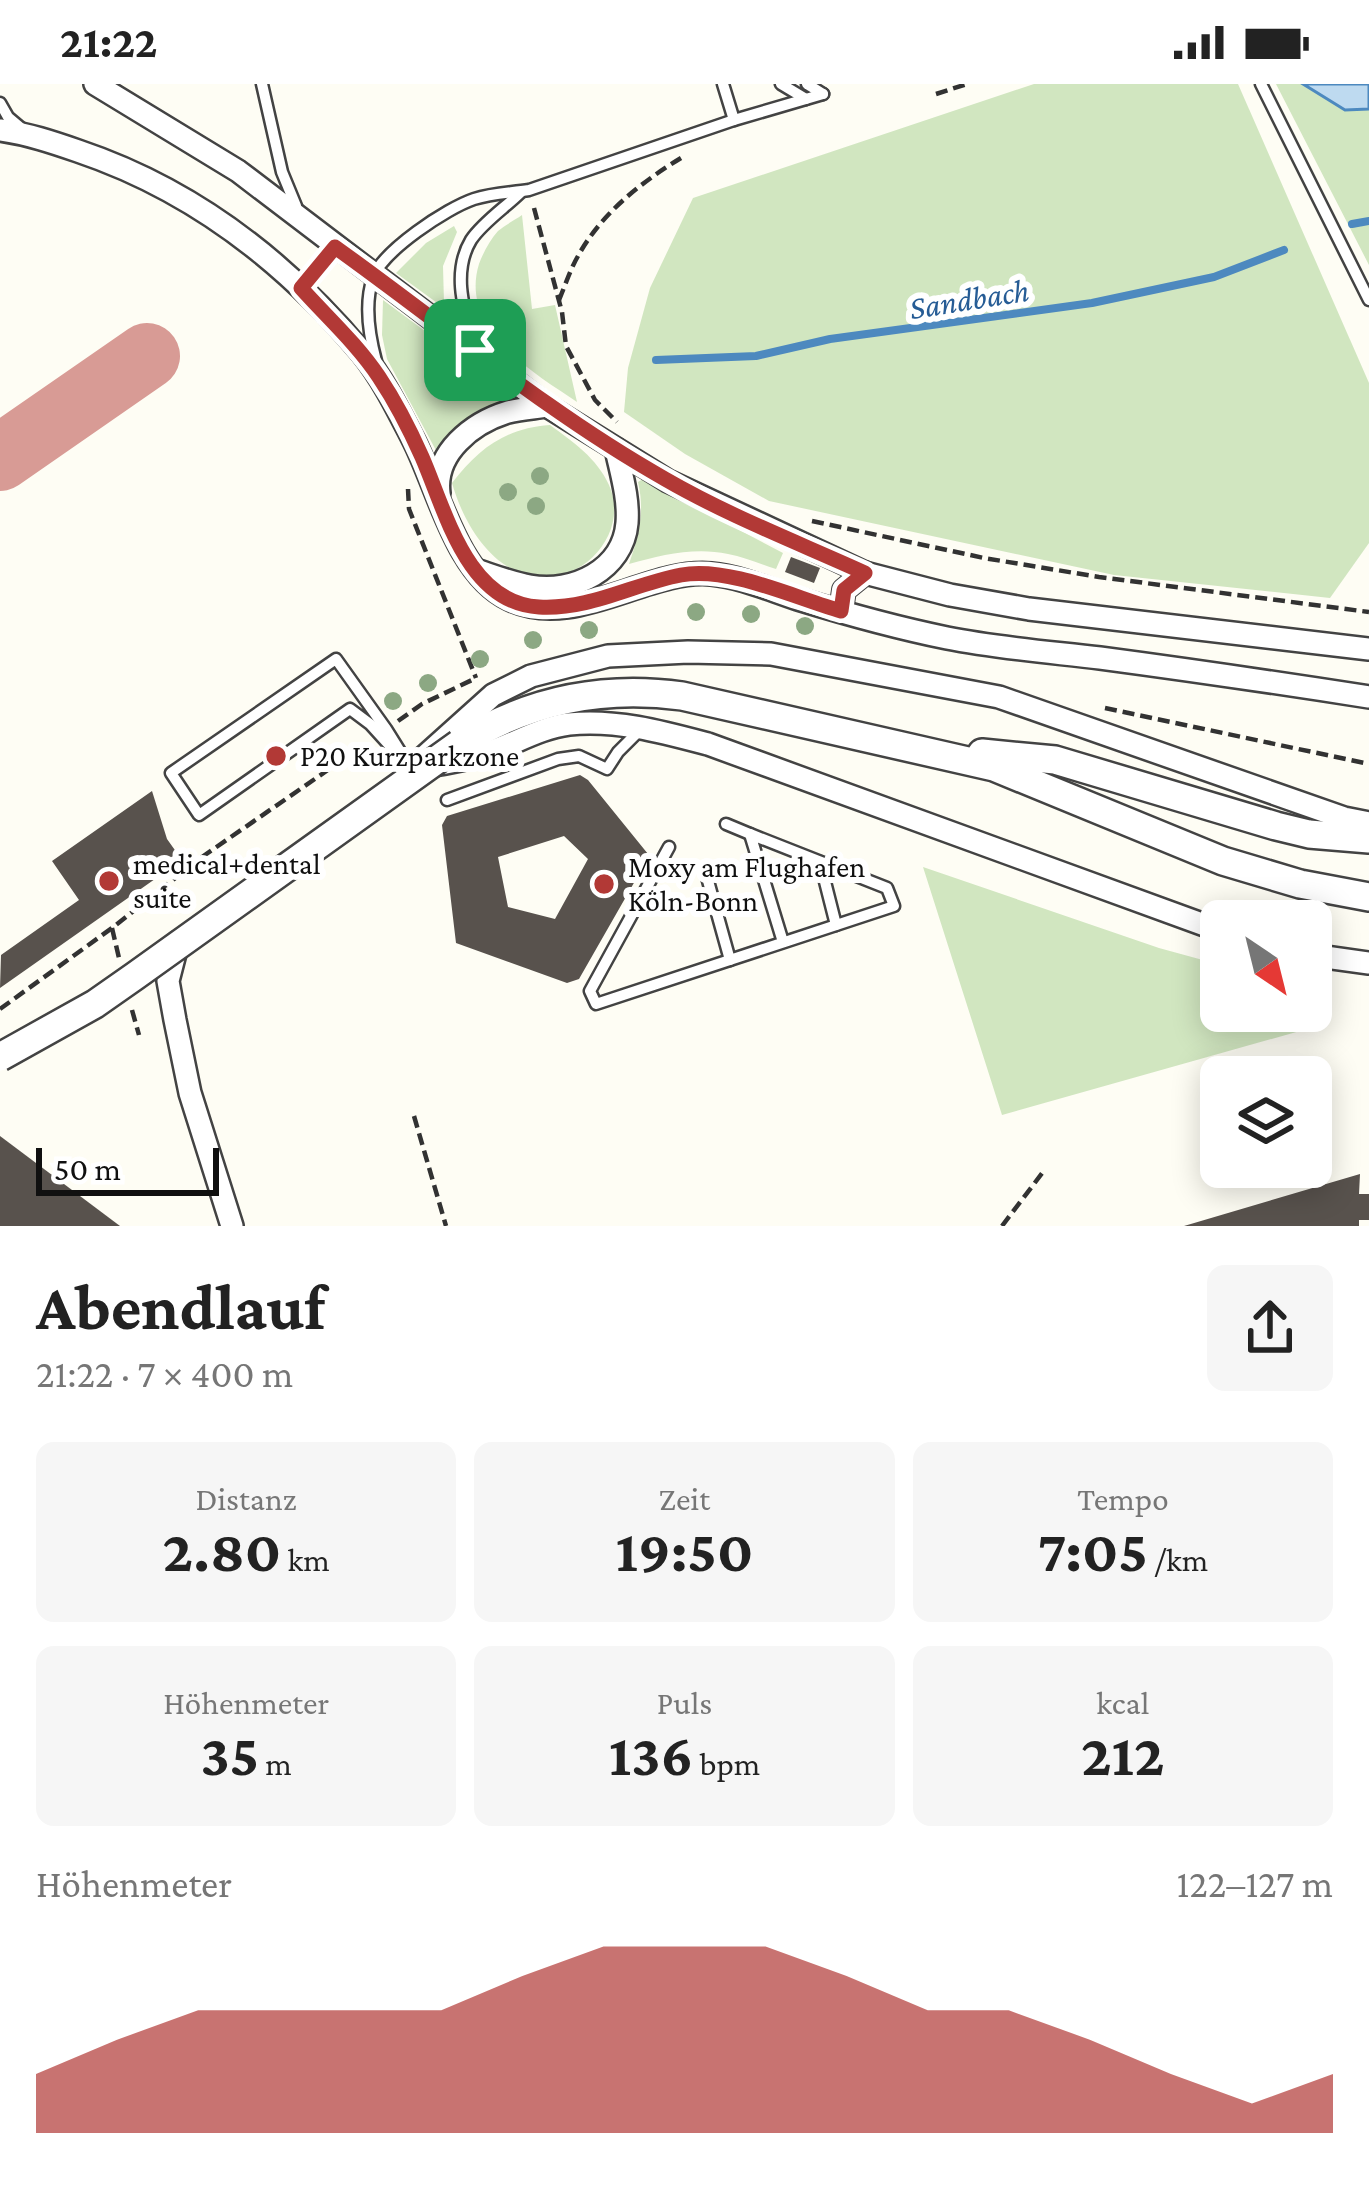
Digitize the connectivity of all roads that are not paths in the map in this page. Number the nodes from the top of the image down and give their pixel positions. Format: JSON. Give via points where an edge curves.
{"nodes":[{"id":1,"x":95,"y":84,"type":"edge"},
{"id":2,"x":262,"y":84,"type":"edge"},
{"id":3,"x":723,"y":84,"type":"edge"},
{"id":4,"x":781,"y":84,"type":"edge"},
{"id":5,"x":1261,"y":84,"type":"edge"},
{"id":6,"x":815,"y":87,"type":"edge"},
{"id":7,"x":806,"y":99,"type":"junction"},
{"id":8,"x":0,"y":104,"type":"edge"},
{"id":9,"x":734,"y":120,"type":"junction"},
{"id":10,"x":0,"y":130,"type":"edge"},
{"id":11,"x":28,"y":134,"type":"junction"},
{"id":12,"x":525,"y":191,"type":"junction"},
{"id":13,"x":307,"y":224,"type":"junction"},
{"id":14,"x":374,"y":274,"type":"junction"},
{"id":15,"x":1369,"y":300,"type":"edge"},
{"id":16,"x":475,"y":350,"type":"junction"},
{"id":17,"x":382,"y":381,"type":"junction"},
{"id":18,"x":547,"y":406,"type":"junction"},
{"id":19,"x":616,"y":449,"type":"junction"},
{"id":20,"x":439,"y":497,"type":"junction"},
{"id":21,"x":476,"y":570,"type":"junction"},
{"id":22,"x":865,"y":573,"type":"junction"},
{"id":23,"x":841,"y":611,"type":"junction"},
{"id":24,"x":1369,"y":649,"type":"edge"},
{"id":25,"x":1369,"y":697,"type":"edge"},
{"id":26,"x":641,"y":729,"type":"junction"},
{"id":27,"x":941,"y":753,"type":"junction"},
{"id":28,"x":411,"y":769,"type":"junction"},
{"id":29,"x":446,"y":800,"type":"dead end"},
{"id":30,"x":1369,"y":823,"type":"edge"},
{"id":31,"x":726,"y":824,"type":"dead end"},
{"id":32,"x":750,"y":834,"type":"junction"},
{"id":33,"x":1369,"y":839,"type":"edge"},
{"id":34,"x":669,"y":847,"type":"dead end"},
{"id":35,"x":820,"y":862,"type":"junction"},
{"id":36,"x":704,"y":870,"type":"dead end"},
{"id":37,"x":1369,"y":897,"type":"edge"},
{"id":38,"x":1200,"y":923,"type":"edge"},
{"id":39,"x":836,"y":925,"type":"junction"},
{"id":40,"x":180,"y":929,"type":"junction"},
{"id":41,"x":783,"y":942,"type":"junction"},
{"id":42,"x":1332,"y":958,"type":"edge"},
{"id":43,"x":730,"y":960,"type":"junction"},
{"id":44,"x":1369,"y":963,"type":"edge"},
{"id":45,"x":0,"y":1057,"type":"edge"},
{"id":46,"x":0,"y":1070,"type":"edge"},
{"id":47,"x":232,"y":1226,"type":"edge"}],
"edges":[{"from":1,"to":13,"type":"street","via":[[238,171]]},
{"from":2,"to":13,"type":"lane","via":[[282,172]]},
{"from":3,"to":9,"type":"lane"},
{"from":4,"to":7,"type":"lane"},
{"from":5,"to":15,"type":"lane"},
{"from":6,"to":7,"type":"lane"},
{"from":7,"to":9,"type":"lane"},
{"from":8,"to":11,"type":"lane"},
{"from":9,"to":12,"type":"lane"},
{"from":10,"to":11,"type":"street"},
{"from":11,"to":17,"type":"street","via":[[116,164],[240,235],[328,316]]},
{"from":12,"to":14,"type":"lane","via":[[468,201],[402,241]]},
{"from":12,"to":16,"type":"lane","via":[[472,238],[461,264]]},
{"from":13,"to":14,"type":"street"},
{"from":14,"to":16,"type":"street"},
{"from":14,"to":17,"type":"lane","via":[[368,324]]},
{"from":16,"to":18,"type":"street"},
{"from":17,"to":20,"type":"street"},
{"from":18,"to":19,"type":"street"},
{"from":18,"to":20,"type":"street","via":[[500,415],[466,436],[441,466]]},
{"from":19,"to":21,"type":"street","via":[[627,526],[610,563],[579,582],[550,587]]},
{"from":19,"to":22,"type":"street","via":[[668,482]]},
{"from":20,"to":21,"type":"street"},
{"from":21,"to":23,"type":"street","via":[[503,596],[539,607],[712,574]]},
{"from":22,"to":23,"type":"street","via":[[844,590]]},
{"from":22,"to":24,"type":"street","via":[[1029,609]]},
{"from":23,"to":25,"type":"street","via":[[949,639]]},
{"from":26,"to":28,"type":"street","via":[[566,724],[479,756]]},
{"from":26,"to":29,"type":"lane","via":[[607,770],[578,756],[558,759]]},
{"from":26,"to":38,"type":"street","via":[[708,744]]},
{"from":27,"to":33,"type":"street","via":[[1055,760],[1276,826]]},
{"from":27,"to":37,"type":"street","via":[[1036,782],[1223,861]]},
{"from":27,"to":45,"type":"street","bridge":true,"via":[[661,694],[601,692],[540,705],[459,744],[95,1004]]},
{"from":28,"to":28,"type":"lane","via":[[336,658],[171,773],[199,814],[350,709]]},
{"from":28,"to":30,"type":"street","via":[[493,695],[531,676],[608,656],[771,654],[999,697]]},
{"from":28,"to":40,"type":"street"},
{"from":31,"to":32,"type":"lane"},
{"from":32,"to":35,"type":"lane"},
{"from":32,"to":41,"type":"lane"},
{"from":34,"to":43,"type":"lane","via":[[590,991],[596,1004]]},
{"from":35,"to":39,"type":"lane"},
{"from":35,"to":39,"type":"lane","via":[[887,888],[895,906]]},
{"from":36,"to":43,"type":"lane"},
{"from":39,"to":41,"type":"lane"},
{"from":40,"to":46,"type":"street"},
{"from":40,"to":47,"type":"street","via":[[168,981],[190,1093]]},
{"from":41,"to":43,"type":"lane"},
{"from":42,"to":44,"type":"street"}]}
